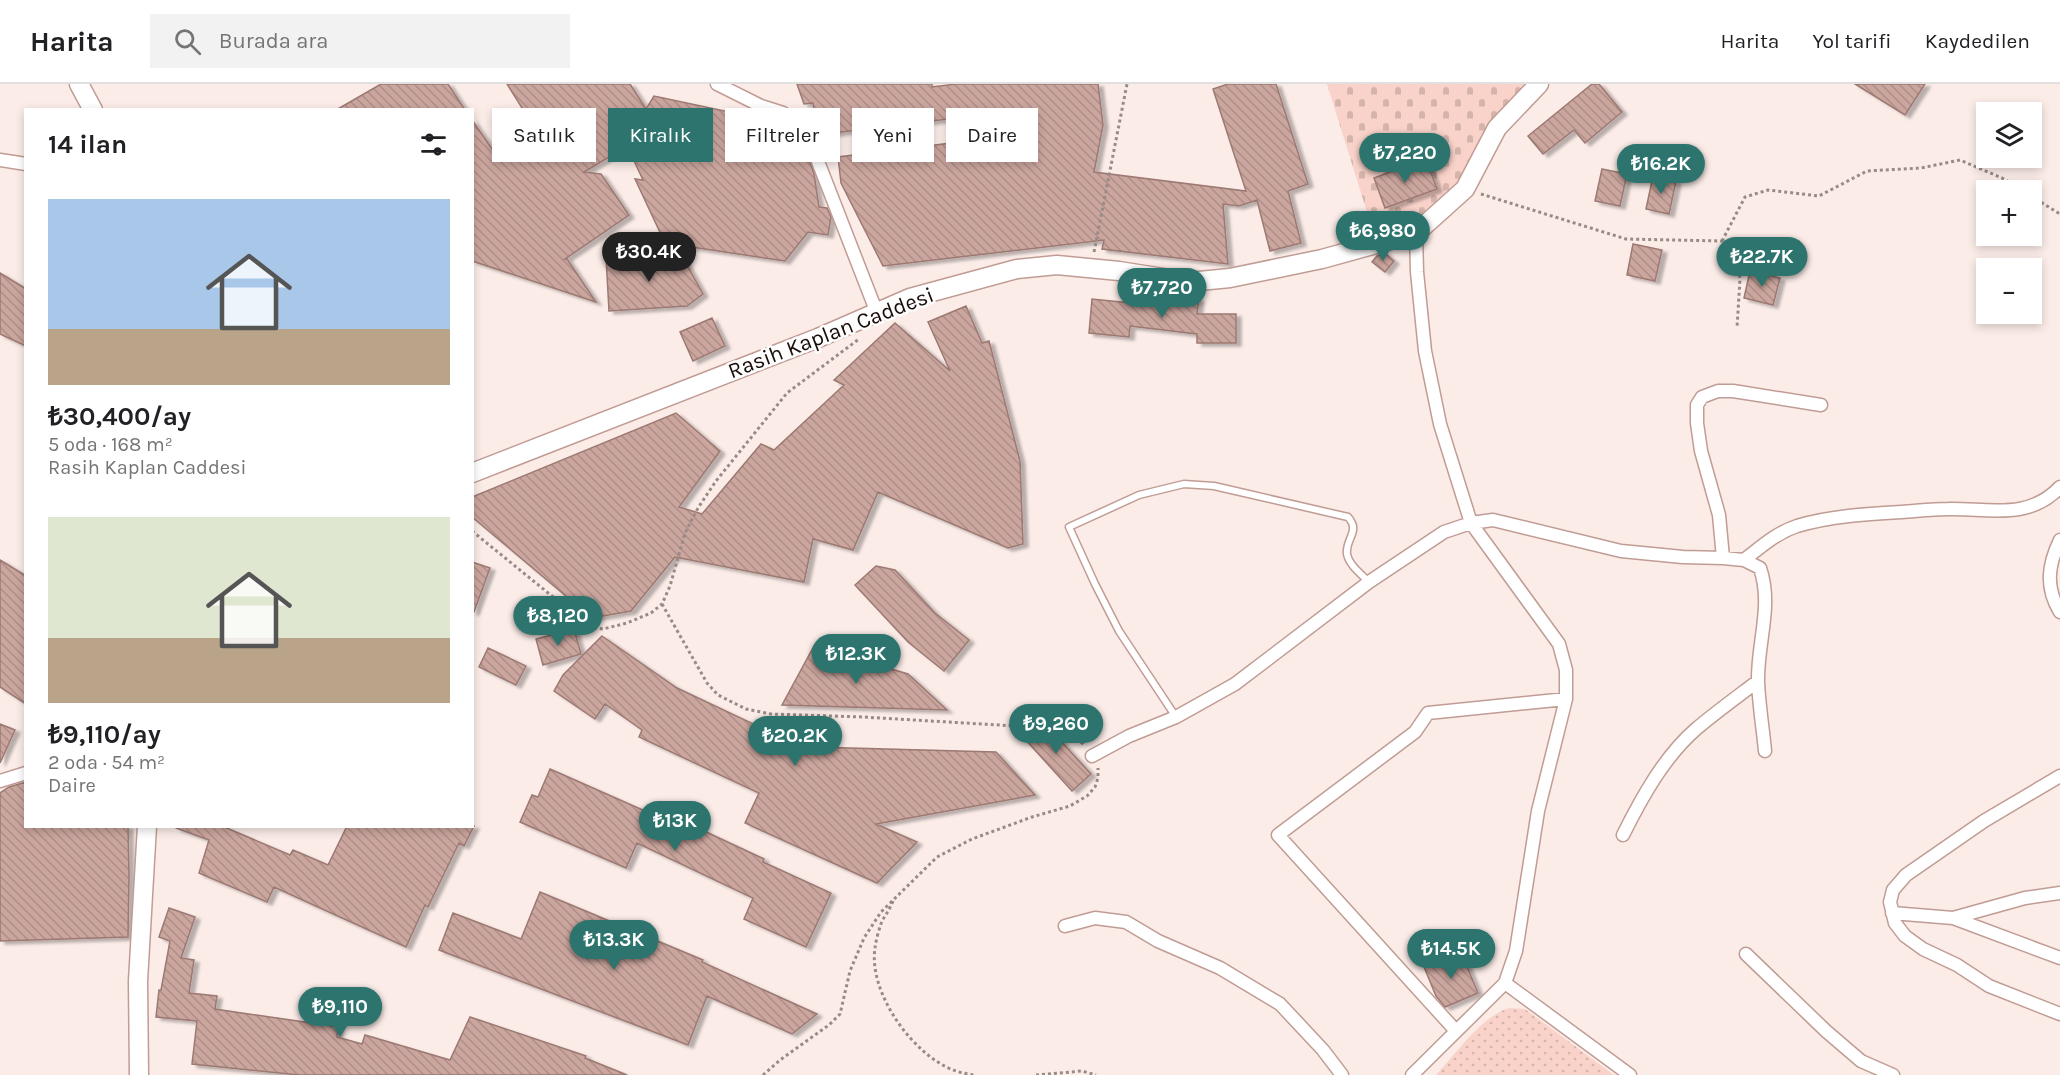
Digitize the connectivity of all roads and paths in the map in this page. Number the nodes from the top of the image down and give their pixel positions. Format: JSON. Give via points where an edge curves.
{"nodes":[{"id":1,"x":79,"y":84,"type":"edge"},
{"id":2,"x":717,"y":84,"type":"edge"},
{"id":3,"x":1126,"y":84,"type":"edge"},
{"id":4,"x":1539,"y":84,"type":"edge"},
{"id":5,"x":92,"y":108,"type":"edge"},
{"id":6,"x":0,"y":159,"type":"edge"},
{"id":7,"x":24,"y":164,"type":"edge"},
{"id":8,"x":2006,"y":180,"type":"edge"},
{"id":9,"x":1465,"y":189,"type":"junction"},
{"id":10,"x":2042,"y":203,"type":"edge"},
{"id":11,"x":2060,"y":214,"type":"edge"},
{"id":12,"x":1416,"y":232,"type":"junction"},
{"id":13,"x":1722,"y":241,"type":"junction"},
{"id":14,"x":1090,"y":268,"type":"junction"},
{"id":15,"x":877,"y":313,"type":"junction"},
{"id":16,"x":1737,"y":328,"type":"dead end"},
{"id":17,"x":859,"y":339,"type":"dead end"},
{"id":18,"x":1821,"y":405,"type":"dead end"},
{"id":19,"x":474,"y":472,"type":"edge"},
{"id":20,"x":2060,"y":488,"type":"edge"},
{"id":21,"x":1471,"y":523,"type":"junction"},
{"id":22,"x":474,"y":533,"type":"edge"},
{"id":23,"x":2060,"y":540,"type":"edge"},
{"id":24,"x":1723,"y":558,"type":"junction"},
{"id":25,"x":1744,"y":560,"type":"junction"},
{"id":26,"x":1368,"y":582,"type":"junction"},
{"id":27,"x":662,"y":604,"type":"junction"},
{"id":28,"x":2060,"y":612,"type":"edge"},
{"id":29,"x":1758,"y":681,"type":"junction"},
{"id":30,"x":1566,"y":699,"type":"junction"},
{"id":31,"x":1176,"y":717,"type":"junction"},
{"id":32,"x":1765,"y":751,"type":"dead end"},
{"id":33,"x":1092,"y":756,"type":"junction"},
{"id":34,"x":24,"y":774,"type":"edge"},
{"id":35,"x":2060,"y":776,"type":"edge"},
{"id":36,"x":0,"y":782,"type":"edge"},
{"id":37,"x":147,"y":828,"type":"edge"},
{"id":38,"x":1623,"y":835,"type":"dead end"},
{"id":39,"x":2060,"y":893,"type":"edge"},
{"id":40,"x":893,"y":899,"type":"junction"},
{"id":41,"x":1892,"y":913,"type":"junction"},
{"id":42,"x":1953,"y":918,"type":"junction"},
{"id":43,"x":1065,"y":926,"type":"dead end"},
{"id":44,"x":1746,"y":954,"type":"dead end"},
{"id":45,"x":2060,"y":958,"type":"edge"},
{"id":46,"x":1505,"y":983,"type":"junction"},
{"id":47,"x":2060,"y":1014,"type":"edge"},
{"id":48,"x":1456,"y":1031,"type":"junction"},
{"id":49,"x":139,"y":1075,"type":"edge"},
{"id":50,"x":764,"y":1075,"type":"edge"},
{"id":51,"x":974,"y":1075,"type":"edge"},
{"id":52,"x":1036,"y":1075,"type":"edge"},
{"id":53,"x":1096,"y":1075,"type":"edge"},
{"id":54,"x":1342,"y":1075,"type":"edge"},
{"id":55,"x":1412,"y":1075,"type":"edge"},
{"id":56,"x":1630,"y":1075,"type":"edge"},
{"id":57,"x":1893,"y":1075,"type":"edge"}],
"edges":[{"from":1,"to":5,"type":"street"},
{"from":2,"to":15,"type":"street","via":[[783,113],[804,128]]},
{"from":3,"to":14,"type":"path"},
{"from":4,"to":9,"type":"street","name":"Rasih Kaplan Caddesi","via":[[1497,128]]},
{"from":6,"to":7,"type":"street"},
{"from":8,"to":13,"type":"path","via":[[1960,160],[1921,168],[1867,171],[1819,196],[1768,190],[1745,197]]},
{"from":9,"to":12,"type":"street","name":"Rasih Kaplan Caddesi"},
{"from":9,"to":13,"type":"path","via":[[1626,239]]},
{"from":10,"to":11,"type":"path"},
{"from":12,"to":14,"type":"street","name":"Rasih Kaplan Caddesi","via":[[1322,260],[1230,278],[1189,282]]},
{"from":12,"to":21,"type":"street","via":[[1427,362],[1440,424]]},
{"from":13,"to":16,"type":"path","via":[[1737,256]]},
{"from":14,"to":15,"type":"street","name":"Rasih Kaplan Caddesi","via":[[1057,265],[1017,269],[910,298]]},
{"from":15,"to":19,"type":"street","name":"Rasih Kaplan Caddesi"},
{"from":17,"to":27,"type":"path","via":[[788,393],[716,481],[686,533]]},
{"from":18,"to":24,"type":"street","via":[[1733,392],[1718,391],[1702,397],[1697,405],[1697,423],[1719,515]]},
{"from":20,"to":25,"type":"street","via":[[2033,506],[2001,512],[1948,508],[1824,520],[1775,536]]},
{"from":21,"to":24,"type":"street","via":[[1493,520],[1620,551]]},
{"from":21,"to":26,"type":"street","via":[[1444,532]]},
{"from":21,"to":30,"type":"street","via":[[1558,644],[1566,670]]},
{"from":22,"to":27,"type":"path","via":[[590,627],[603,629],[627,623]]},
{"from":23,"to":28,"type":"street","via":[[2049,576],[2053,601]]},
{"from":24,"to":25,"type":"street"},
{"from":25,"to":29,"type":"street","via":[[1760,568],[1764,582],[1766,605]]},
{"from":26,"to":31,"type":"street","via":[[1235,684]]},
{"from":26,"to":31,"type":"lane","via":[[1348,558],[1354,531],[1348,517],[1214,486],[1184,484],[1153,490],[1069,527],[1109,613]]},
{"from":27,"to":33,"type":"path","via":[[707,683],[718,695],[746,709],[771,714],[1057,727],[1068,729]]},
{"from":29,"to":32,"type":"street"},
{"from":29,"to":38,"type":"street","via":[[1695,730],[1675,751]]},
{"from":30,"to":46,"type":"street","via":[[1538,811],[1516,951]]},
{"from":30,"to":48,"type":"street","via":[[1428,713],[1415,732],[1278,835]]},
{"from":31,"to":33,"type":"street"},
{"from":33,"to":40,"type":"path","via":[[1098,778],[1087,796],[1070,806],[972,839],[937,857]]},
{"from":34,"to":36,"type":"street"},
{"from":35,"to":41,"type":"street","via":[[1984,821],[1906,875],[1893,890]]},
{"from":37,"to":49,"type":"street","via":[[138,981]]},
{"from":39,"to":42,"type":"street","via":[[2025,898]]},
{"from":40,"to":50,"type":"path","via":[[864,938],[850,971],[840,1014]]},
{"from":40,"to":51,"type":"path","via":[[881,923],[875,950],[876,978],[888,1009],[931,1057],[955,1071]]},
{"from":41,"to":42,"type":"street"},
{"from":41,"to":47,"type":"street","via":[[1905,936],[1923,949],[1989,986]]},
{"from":42,"to":45,"type":"street"},
{"from":43,"to":54,"type":"street","via":[[1095,918],[1126,922],[1158,941],[1220,968],[1280,1004]]},
{"from":44,"to":57,"type":"street","via":[[1852,1053]]},
{"from":46,"to":48,"type":"street"},
{"from":46,"to":56,"type":"street"},
{"from":48,"to":55,"type":"street"},
{"from":52,"to":53,"type":"path","via":[[1082,1071]]}]}
